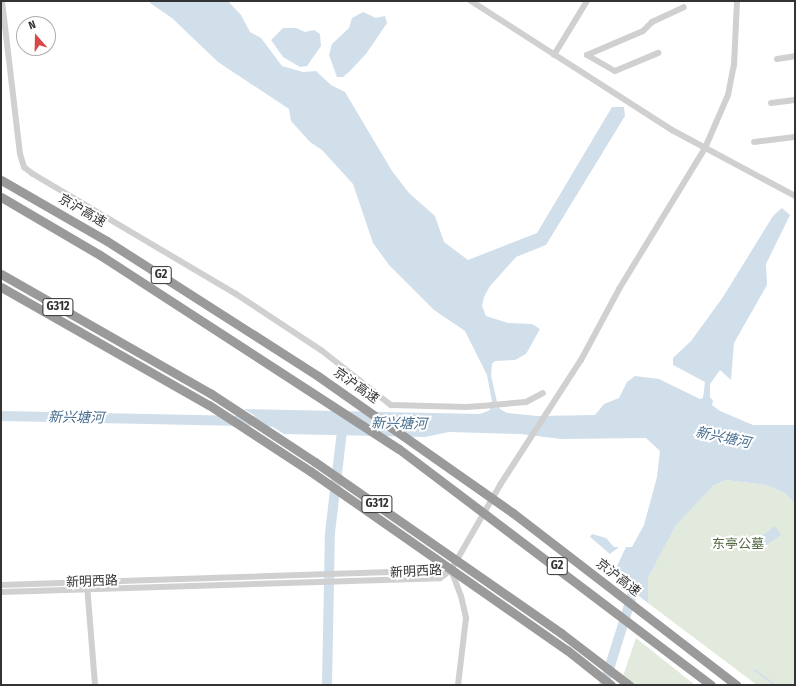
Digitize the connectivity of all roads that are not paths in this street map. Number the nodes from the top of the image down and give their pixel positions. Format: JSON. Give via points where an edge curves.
{"nodes":[{"id":1,"x":2,"y":1,"type":"edge"},
{"id":2,"x":471,"y":1,"type":"edge"},
{"id":3,"x":587,"y":1,"type":"edge"},
{"id":4,"x":737,"y":1,"type":"edge"},
{"id":5,"x":684,"y":7,"type":"dead end"},
{"id":6,"x":658,"y":53,"type":"dead end"},
{"id":7,"x":554,"y":55,"type":"junction"},
{"id":8,"x":795,"y":56,"type":"edge"},
{"id":9,"x":777,"y":59,"type":"dead end"},
{"id":10,"x":795,"y":100,"type":"edge"},
{"id":11,"x":771,"y":103,"type":"dead end"},
{"id":12,"x":795,"y":137,"type":"edge"},
{"id":13,"x":754,"y":142,"type":"dead end"},
{"id":14,"x":705,"y":148,"type":"junction"},
{"id":15,"x":1,"y":180,"type":"edge"},
{"id":16,"x":795,"y":196,"type":"edge"},
{"id":17,"x":1,"y":197,"type":"edge"},
{"id":18,"x":1,"y":274,"type":"edge"},
{"id":19,"x":1,"y":287,"type":"edge"},
{"id":20,"x":542,"y":393,"type":"dead end"},
{"id":21,"x":451,"y":570,"type":"junction"},
{"id":22,"x":1,"y":585,"type":"edge"},
{"id":23,"x":87,"y":585,"type":"junction"},
{"id":24,"x":1,"y":592,"type":"edge"},
{"id":25,"x":95,"y":685,"type":"edge"},
{"id":26,"x":458,"y":685,"type":"edge"},
{"id":27,"x":611,"y":685,"type":"edge"},
{"id":28,"x":629,"y":685,"type":"edge"},
{"id":29,"x":711,"y":685,"type":"edge"},
{"id":30,"x":736,"y":685,"type":"edge"}],
"edges":[{"from":1,"to":20,"type":"street","via":[[20,154],[24,167],[236,294],[321,350],[391,405],[499,405],[526,402]]},
{"from":2,"to":7,"type":"street"},
{"from":3,"to":7,"type":"street"},
{"from":4,"to":14,"type":"street","via":[[734,65],[728,95]]},
{"from":5,"to":6,"type":"street","via":[[652,22],[643,31],[587,55],[614,71]]},
{"from":7,"to":14,"type":"street"},
{"from":8,"to":9,"type":"street"},
{"from":10,"to":11,"type":"street"},
{"from":12,"to":13,"type":"street"},
{"from":14,"to":16,"type":"street"},
{"from":14,"to":21,"type":"street","via":[[551,409],[500,485]]},
{"from":15,"to":30,"type":"highway","name":"京沪高速","number":"G2","via":[[107,241],[318,376],[513,513]]},
{"from":17,"to":29,"type":"highway","number":"G2","via":[[100,254],[399,449],[610,606]]},
{"from":18,"to":28,"type":"highway","number":"G312","via":[[114,341],[210,393],[322,466],[555,628]]},
{"from":19,"to":27,"type":"highway","number":"G312","via":[[209,405],[310,471],[567,650]]},
{"from":21,"to":23,"type":"street","name":"新明西路"},
{"from":21,"to":26,"type":"street","via":[[466,618]]},
{"from":22,"to":23,"type":"street","name":"新明西路"},
{"from":23,"to":24,"type":"street","name":"新明西路"},
{"from":23,"to":25,"type":"street"}]}
